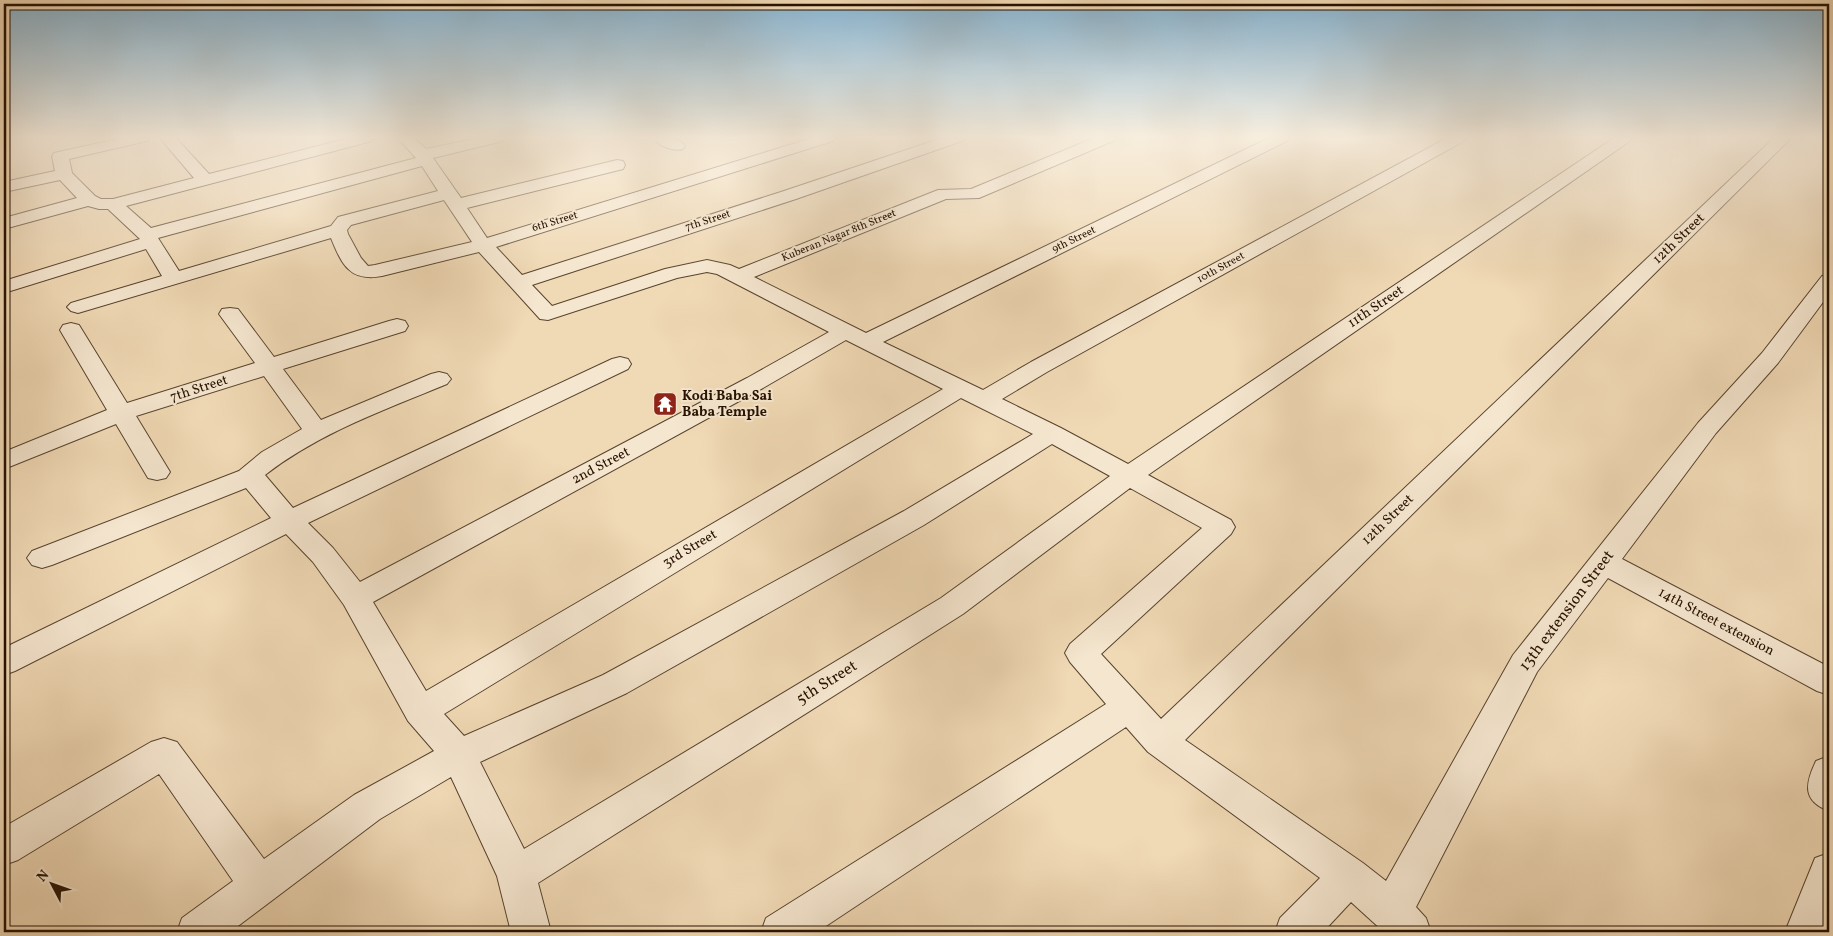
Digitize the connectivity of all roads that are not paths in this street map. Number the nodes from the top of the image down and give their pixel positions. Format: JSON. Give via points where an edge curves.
{"nodes":[{"id":1,"x":29,"y":182,"type":"edge"},
{"id":2,"x":71,"y":182,"type":"edge"},
{"id":3,"x":194,"y":182,"type":"edge"},
{"id":4,"x":344,"y":182,"type":"edge"},
{"id":5,"x":440,"y":182,"type":"edge"},
{"id":6,"x":539,"y":182,"type":"edge"},
{"id":7,"x":685,"y":182,"type":"edge"},
{"id":8,"x":829,"y":182,"type":"edge"},
{"id":9,"x":1002,"y":182,"type":"edge"},
{"id":10,"x":1187,"y":182,"type":"edge"},
{"id":11,"x":1378,"y":182,"type":"edge"},
{"id":12,"x":1560,"y":182,"type":"edge"},
{"id":13,"x":1739,"y":182,"type":"edge"},
{"id":14,"x":4,"y":187,"type":"edge"},
{"id":15,"x":89,"y":200,"type":"junction"},
{"id":16,"x":452,"y":200,"type":"junction"},
{"id":17,"x":112,"y":204,"type":"junction"},
{"id":18,"x":4,"y":224,"type":"edge"},
{"id":19,"x":338,"y":230,"type":"junction"},
{"id":20,"x":149,"y":239,"type":"junction"},
{"id":21,"x":483,"y":244,"type":"junction"},
{"id":22,"x":740,"y":276,"type":"junction"},
{"id":23,"x":173,"y":278,"type":"junction"},
{"id":24,"x":1829,"y":280,"type":"edge"},
{"id":25,"x":517,"y":283,"type":"junction"},
{"id":26,"x":4,"y":287,"type":"edge"},
{"id":27,"x":78,"y":307,"type":"dead end"},
{"id":28,"x":230,"y":314,"type":"dead end"},
{"id":29,"x":397,"y":326,"type":"dead end"},
{"id":30,"x":71,"y":330,"type":"dead end"},
{"id":31,"x":856,"y":336,"type":"junction"},
{"id":32,"x":620,"y":364,"type":"dead end"},
{"id":33,"x":269,"y":366,"type":"junction"},
{"id":34,"x":439,"y":379,"type":"dead end"},
{"id":35,"x":972,"y":394,"type":"junction"},
{"id":36,"x":121,"y":413,"type":"junction"},
{"id":37,"x":318,"y":432,"type":"junction"},
{"id":38,"x":1052,"y":433,"type":"junction"},
{"id":39,"x":4,"y":462,"type":"edge"},
{"id":40,"x":157,"y":472,"type":"dead end"},
{"id":41,"x":251,"y":476,"type":"junction"},
{"id":42,"x":1128,"y":476,"type":"junction"},
{"id":43,"x":289,"y":520,"type":"junction"},
{"id":44,"x":42,"y":558,"type":"dead end"},
{"id":45,"x":1603,"y":562,"type":"junction"},
{"id":46,"x":355,"y":598,"type":"junction"},
{"id":47,"x":4,"y":662,"type":"edge"},
{"id":48,"x":1829,"y":682,"type":"edge"},
{"id":49,"x":1129,"y":707,"type":"junction"},
{"id":50,"x":420,"y":711,"type":"junction"},
{"id":51,"x":1160,"y":742,"type":"junction"},
{"id":52,"x":459,"y":755,"type":"junction"},
{"id":53,"x":1829,"y":772,"type":"edge"},
{"id":54,"x":1829,"y":794,"type":"edge"},
{"id":55,"x":4,"y":846,"type":"edge"},
{"id":56,"x":1829,"y":871,"type":"edge"},
{"id":57,"x":516,"y":875,"type":"junction"},
{"id":58,"x":1349,"y":876,"type":"junction"},
{"id":59,"x":260,"y":886,"type":"junction"},
{"id":60,"x":1402,"y":922,"type":"edge"},
{"id":61,"x":197,"y":932,"type":"edge"},
{"id":62,"x":531,"y":932,"type":"edge"},
{"id":63,"x":782,"y":932,"type":"edge"},
{"id":64,"x":1295,"y":932,"type":"edge"},
{"id":65,"x":1805,"y":932,"type":"edge"}],
"edges":[{"from":1,"to":14,"type":"street"},
{"from":2,"to":15,"type":"street"},
{"from":3,"to":17,"type":"street"},
{"from":4,"to":20,"type":"street"},
{"from":5,"to":16,"type":"street"},
{"from":6,"to":16,"type":"street"},
{"from":7,"to":21,"type":"street","name":"6th Street"},
{"from":8,"to":25,"type":"street","name":"7th Street"},
{"from":9,"to":22,"type":"street","name":"Kuberan Nagar 8th Street","via":[[973,194],[944,194]]},
{"from":10,"to":31,"type":"street","name":"9th Street"},
{"from":11,"to":35,"type":"street","name":"10th Street","via":[[1040,367]]},
{"from":12,"to":42,"type":"street","name":"11th Street"},
{"from":13,"to":51,"type":"street","name":"12th Street"},
{"from":15,"to":17,"type":"street"},
{"from":15,"to":18,"type":"street"},
{"from":16,"to":19,"type":"street","via":[[344,222]]},
{"from":16,"to":21,"type":"street"},
{"from":17,"to":20,"type":"street"},
{"from":19,"to":21,"type":"street","name":"6th Street","via":[[355,265],[365,272]]},
{"from":19,"to":23,"type":"street"},
{"from":20,"to":23,"type":"street"},
{"from":20,"to":26,"type":"street"},
{"from":21,"to":25,"type":"street"},
{"from":22,"to":25,"type":"street","via":[[723,268],[707,266],[672,273],[548,314]]},
{"from":22,"to":31,"type":"street"},
{"from":23,"to":27,"type":"street"},
{"from":24,"to":45,"type":"street","name":"13th extension Street","via":[[1770,358],[1707,428]]},
{"from":28,"to":33,"type":"street"},
{"from":29,"to":33,"type":"street","name":"7th Street"},
{"from":30,"to":36,"type":"street"},
{"from":31,"to":35,"type":"street"},
{"from":31,"to":46,"type":"street","name":"2nd Street","via":[[755,383]]},
{"from":32,"to":43,"type":"street"},
{"from":33,"to":36,"type":"street","name":"7th Street"},
{"from":33,"to":37,"type":"street"},
{"from":34,"to":37,"type":"street"},
{"from":35,"to":38,"type":"street"},
{"from":35,"to":50,"type":"street","name":"3rd Street"},
{"from":36,"to":39,"type":"street","name":"7th Street"},
{"from":36,"to":40,"type":"street"},
{"from":37,"to":41,"type":"street","via":[[266,460]]},
{"from":38,"to":42,"type":"street"},
{"from":38,"to":52,"type":"street","via":[[914,518],[615,684]]},
{"from":41,"to":43,"type":"street"},
{"from":41,"to":44,"type":"street"},
{"from":42,"to":49,"type":"street","via":[[1221,527],[1081,653]]},
{"from":42,"to":57,"type":"street","name":"5th Street","via":[[952,606]]},
{"from":43,"to":46,"type":"street","via":[[323,555]]},
{"from":43,"to":47,"type":"street"},
{"from":45,"to":48,"type":"street","name":"14th Street extension"},
{"from":45,"to":60,"type":"street","name":"13th extension Street","via":[[1525,664]]},
{"from":46,"to":50,"type":"street"},
{"from":49,"to":51,"type":"street"},
{"from":49,"to":63,"type":"street"},
{"from":50,"to":52,"type":"street"},
{"from":51,"to":58,"type":"street"},
{"from":52,"to":57,"type":"street"},
{"from":52,"to":59,"type":"street","via":[[367,807]]},
{"from":53,"to":54,"type":"street","via":[[1826,792]]},
{"from":55,"to":59,"type":"street","via":[[164,753]]},
{"from":56,"to":65,"type":"street"},
{"from":57,"to":62,"type":"street"},
{"from":58,"to":60,"type":"street","name":"13th extension Street"},
{"from":58,"to":64,"type":"street"},
{"from":59,"to":61,"type":"street"}]}
